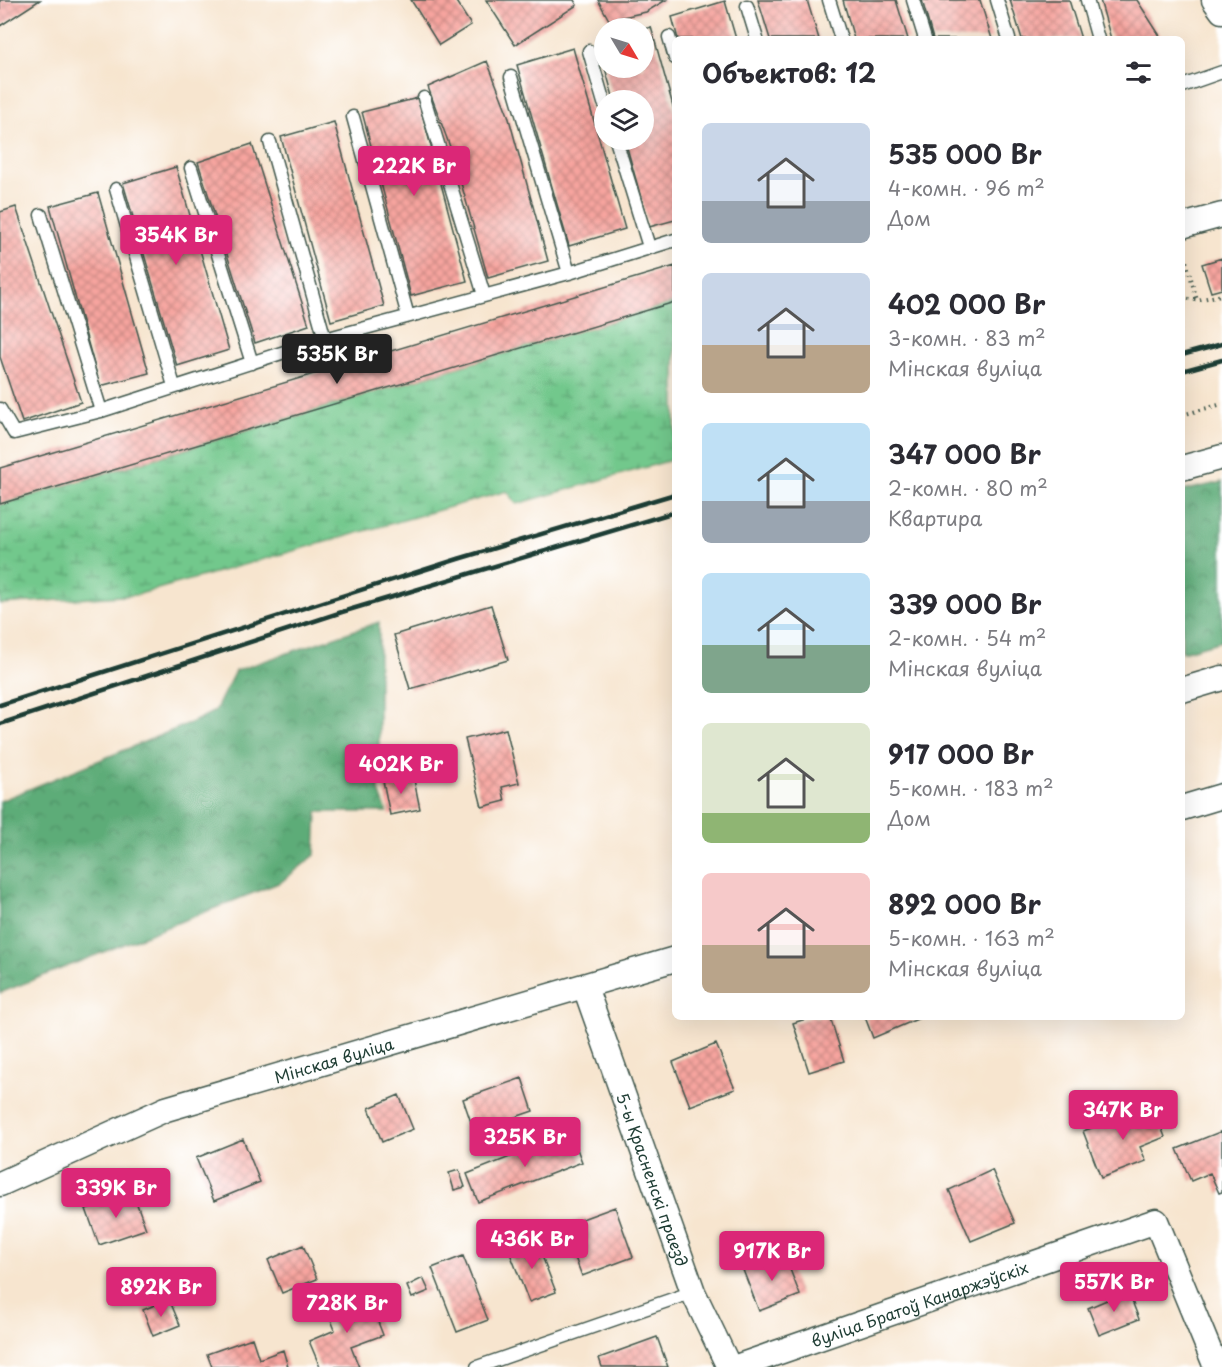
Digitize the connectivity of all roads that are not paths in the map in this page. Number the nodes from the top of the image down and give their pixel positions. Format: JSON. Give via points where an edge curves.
{"nodes":[{"id":1,"x":829,"y":0,"type":"edge"},
{"id":2,"x":913,"y":0,"type":"edge"},
{"id":3,"x":997,"y":0,"type":"edge"},
{"id":4,"x":1087,"y":0,"type":"edge"},
{"id":5,"x":1214,"y":0,"type":"edge"},
{"id":6,"x":747,"y":6,"type":"dead end"},
{"id":7,"x":1222,"y":11,"type":"edge"},
{"id":8,"x":755,"y":36,"type":"edge"},
{"id":9,"x":840,"y":36,"type":"edge"},
{"id":10,"x":924,"y":36,"type":"edge"},
{"id":11,"x":1008,"y":36,"type":"edge"},
{"id":12,"x":1097,"y":36,"type":"edge"},
{"id":13,"x":669,"y":37,"type":"dead end"},
{"id":14,"x":672,"y":48,"type":"edge"},
{"id":15,"x":589,"y":51,"type":"dead end"},
{"id":16,"x":1222,"y":72,"type":"edge"},
{"id":17,"x":511,"y":77,"type":"dead end"},
{"id":18,"x":1185,"y":85,"type":"edge"},
{"id":19,"x":600,"y":90,"type":"edge"},
{"id":20,"x":424,"y":98,"type":"dead end"},
{"id":21,"x":353,"y":117,"type":"dead end"},
{"id":22,"x":270,"y":142,"type":"dead end"},
{"id":23,"x":619,"y":150,"type":"edge"},
{"id":24,"x":191,"y":168,"type":"dead end"},
{"id":25,"x":116,"y":189,"type":"dead end"},
{"id":26,"x":41,"y":215,"type":"dead end"},
{"id":27,"x":1222,"y":215,"type":"edge"},
{"id":28,"x":1185,"y":225,"type":"edge"},
{"id":29,"x":672,"y":241,"type":"edge"},
{"id":30,"x":649,"y":247,"type":"junction"},
{"id":31,"x":569,"y":273,"type":"junction"},
{"id":32,"x":484,"y":295,"type":"junction"},
{"id":33,"x":408,"y":316,"type":"junction"},
{"id":34,"x":325,"y":339,"type":"junction"},
{"id":35,"x":252,"y":363,"type":"junction"},
{"id":36,"x":174,"y":386,"type":"junction"},
{"id":37,"x":0,"y":409,"type":"edge"},
{"id":38,"x":101,"y":411,"type":"junction"},
{"id":39,"x":1222,"y":457,"type":"edge"},
{"id":40,"x":1185,"y":467,"type":"edge"},
{"id":41,"x":1222,"y":678,"type":"edge"},
{"id":42,"x":1185,"y":689,"type":"edge"},
{"id":43,"x":1222,"y":796,"type":"edge"},
{"id":44,"x":1185,"y":807,"type":"edge"},
{"id":45,"x":672,"y":960,"type":"edge"},
{"id":46,"x":585,"y":987,"type":"junction"},
{"id":47,"x":0,"y":1184,"type":"edge"},
{"id":48,"x":693,"y":1292,"type":"junction"},
{"id":49,"x":477,"y":1367,"type":"edge"},
{"id":50,"x":729,"y":1367,"type":"edge"},
{"id":51,"x":736,"y":1367,"type":"edge"},
{"id":52,"x":1216,"y":1367,"type":"edge"}],
"edges":[{"from":1,"to":9,"type":"lane"},
{"from":2,"to":10,"type":"lane"},
{"from":3,"to":11,"type":"lane"},
{"from":4,"to":12,"type":"lane"},
{"from":5,"to":7,"type":"street"},
{"from":6,"to":8,"type":"lane"},
{"from":13,"to":14,"type":"lane"},
{"from":15,"to":19,"type":"lane"},
{"from":16,"to":18,"type":"lane"},
{"from":17,"to":31,"type":"lane"},
{"from":20,"to":32,"type":"lane"},
{"from":21,"to":33,"type":"lane"},
{"from":22,"to":34,"type":"lane"},
{"from":23,"to":30,"type":"lane"},
{"from":24,"to":35,"type":"lane"},
{"from":25,"to":36,"type":"lane"},
{"from":26,"to":38,"type":"lane"},
{"from":27,"to":28,"type":"street"},
{"from":29,"to":30,"type":"lane"},
{"from":30,"to":31,"type":"lane"},
{"from":31,"to":32,"type":"lane"},
{"from":32,"to":33,"type":"lane"},
{"from":33,"to":34,"type":"lane"},
{"from":34,"to":35,"type":"lane"},
{"from":35,"to":36,"type":"lane"},
{"from":36,"to":38,"type":"lane"},
{"from":37,"to":38,"type":"lane","via":[[14,433]]},
{"from":39,"to":40,"type":"street"},
{"from":41,"to":42,"type":"street"},
{"from":43,"to":44,"type":"street"},
{"from":45,"to":46,"type":"street","name":"Мінская вуліца"},
{"from":46,"to":47,"type":"street","name":"Мінская вуліца","via":[[165,1109]]},
{"from":46,"to":48,"type":"street","name":"5-ы Красненскі праезд"},
{"from":48,"to":49,"type":"lane"},
{"from":48,"to":50,"type":"street","name":"5-ы Красненскі праезд"},
{"from":51,"to":52,"type":"street","name":"вуліца Братоў Канаржэўскіх","via":[[1156,1221]]}]}
